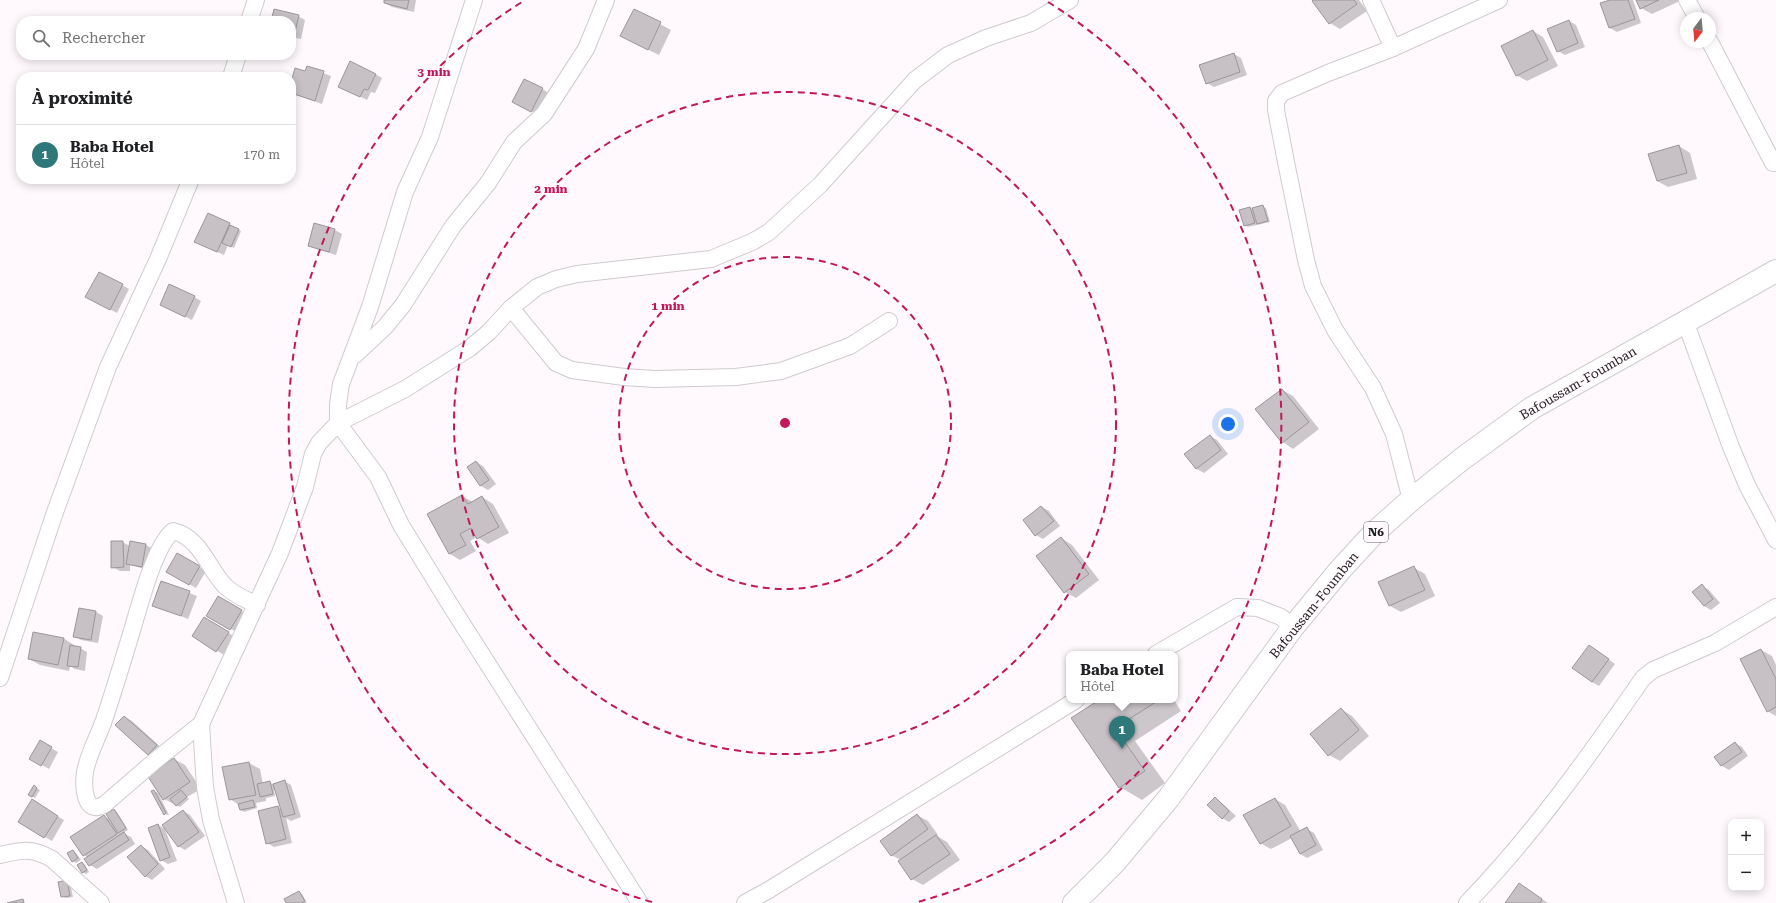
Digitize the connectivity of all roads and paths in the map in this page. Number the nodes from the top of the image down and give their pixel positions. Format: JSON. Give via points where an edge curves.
{"nodes":[{"id":1,"x":256,"y":0,"type":"edge"},
{"id":2,"x":474,"y":0,"type":"edge"},
{"id":3,"x":606,"y":0,"type":"edge"},
{"id":4,"x":1070,"y":0,"type":"edge"},
{"id":5,"x":1371,"y":0,"type":"edge"},
{"id":6,"x":1499,"y":0,"type":"edge"},
{"id":7,"x":1687,"y":0,"type":"edge"},
{"id":8,"x":1694,"y":12,"type":"edge"},
{"id":9,"x":251,"y":16,"type":"edge"},
{"id":10,"x":1393,"y":48,"type":"junction"},
{"id":11,"x":1713,"y":48,"type":"edge"},
{"id":12,"x":236,"y":60,"type":"edge"},
{"id":13,"x":233,"y":72,"type":"edge"},
{"id":14,"x":1775,"y":165,"type":"edge"},
{"id":15,"x":189,"y":184,"type":"edge"},
{"id":16,"x":1776,"y":271,"type":"edge"},
{"id":17,"x":511,"y":308,"type":"junction"},
{"id":18,"x":889,"y":321,"type":"dead end"},
{"id":19,"x":1685,"y":322,"type":"junction"},
{"id":20,"x":352,"y":357,"type":"junction"},
{"id":21,"x":338,"y":423,"type":"junction"},
{"id":22,"x":1411,"y":500,"type":"junction"},
{"id":23,"x":1776,"y":540,"type":"edge"},
{"id":24,"x":257,"y":605,"type":"junction"},
{"id":25,"x":1776,"y":607,"type":"edge"},
{"id":26,"x":1293,"y":627,"type":"junction"},
{"id":27,"x":1161,"y":651,"type":"edge"},
{"id":28,"x":0,"y":678,"type":"edge"},
{"id":29,"x":1071,"y":703,"type":"edge"},
{"id":30,"x":201,"y":724,"type":"junction"},
{"id":31,"x":0,"y":855,"type":"edge"},
{"id":32,"x":101,"y":903,"type":"edge"},
{"id":33,"x":236,"y":903,"type":"edge"},
{"id":34,"x":640,"y":903,"type":"edge"},
{"id":35,"x":745,"y":903,"type":"edge"},
{"id":36,"x":1074,"y":903,"type":"edge"},
{"id":37,"x":1467,"y":903,"type":"edge"}],
"edges":[{"from":1,"to":9,"type":"street"},
{"from":2,"to":20,"type":"street","via":[[430,137],[405,192]]},
{"from":3,"to":20,"type":"street","via":[[586,49],[544,114],[514,142],[488,183],[453,226],[403,305],[385,327]]},
{"from":4,"to":17,"type":"street","via":[[1031,23],[986,38],[948,55],[915,80],[820,185],[769,232],[752,242],[711,259],[577,274],[556,279],[537,287]]},
{"from":5,"to":10,"type":"street"},
{"from":6,"to":10,"type":"street"},
{"from":7,"to":8,"type":"street"},
{"from":10,"to":22,"type":"street","via":[[1282,93],[1276,101],[1276,110],[1313,286],[1335,330],[1379,401],[1394,434]]},
{"from":11,"to":14,"type":"street"},
{"from":12,"to":13,"type":"street"},
{"from":15,"to":28,"type":"street","via":[[108,368],[54,515]]},
{"from":16,"to":19,"type":"highway","name":"Bafoussam-Foumban","number":"N6"},
{"from":17,"to":18,"type":"street","via":[[556,363],[572,370],[655,380],[736,377],[781,371],[850,346]]},
{"from":17,"to":21,"type":"street","via":[[470,348],[405,389]]},
{"from":19,"to":22,"type":"highway","name":"Bafoussam-Foumban","number":"N6","via":[[1532,408]]},
{"from":19,"to":23,"type":"street","via":[[1731,447],[1747,485]]},
{"from":20,"to":21,"type":"street","via":[[342,384]]},
{"from":21,"to":24,"type":"street","via":[[319,443],[313,454],[297,510]]},
{"from":21,"to":34,"type":"street","via":[[378,477],[401,525]]},
{"from":22,"to":26,"type":"highway","name":"Bafoussam-Foumban","number":"N6","via":[[1375,532]]},
{"from":24,"to":30,"type":"street","via":[[242,632]]},
{"from":24,"to":30,"type":"street","via":[[224,585],[195,542],[182,533],[173,531],[167,536],[154,564],[103,723],[85,770],[85,796],[89,804],[99,808],[105,804]]},
{"from":25,"to":37,"type":"street","via":[[1715,643],[1653,670],[1643,678],[1553,802],[1505,863]]},
{"from":26,"to":27,"type":"street","via":[[1281,617],[1258,608],[1237,607]]},
{"from":26,"to":36,"type":"highway","name":"Bafoussam-Foumban","number":"N6","via":[[1168,799],[1115,862]]},
{"from":29,"to":35,"type":"street"},
{"from":30,"to":33,"type":"street","via":[[205,787],[211,820]]},
{"from":31,"to":32,"type":"street","via":[[27,850],[45,855]]}]}
